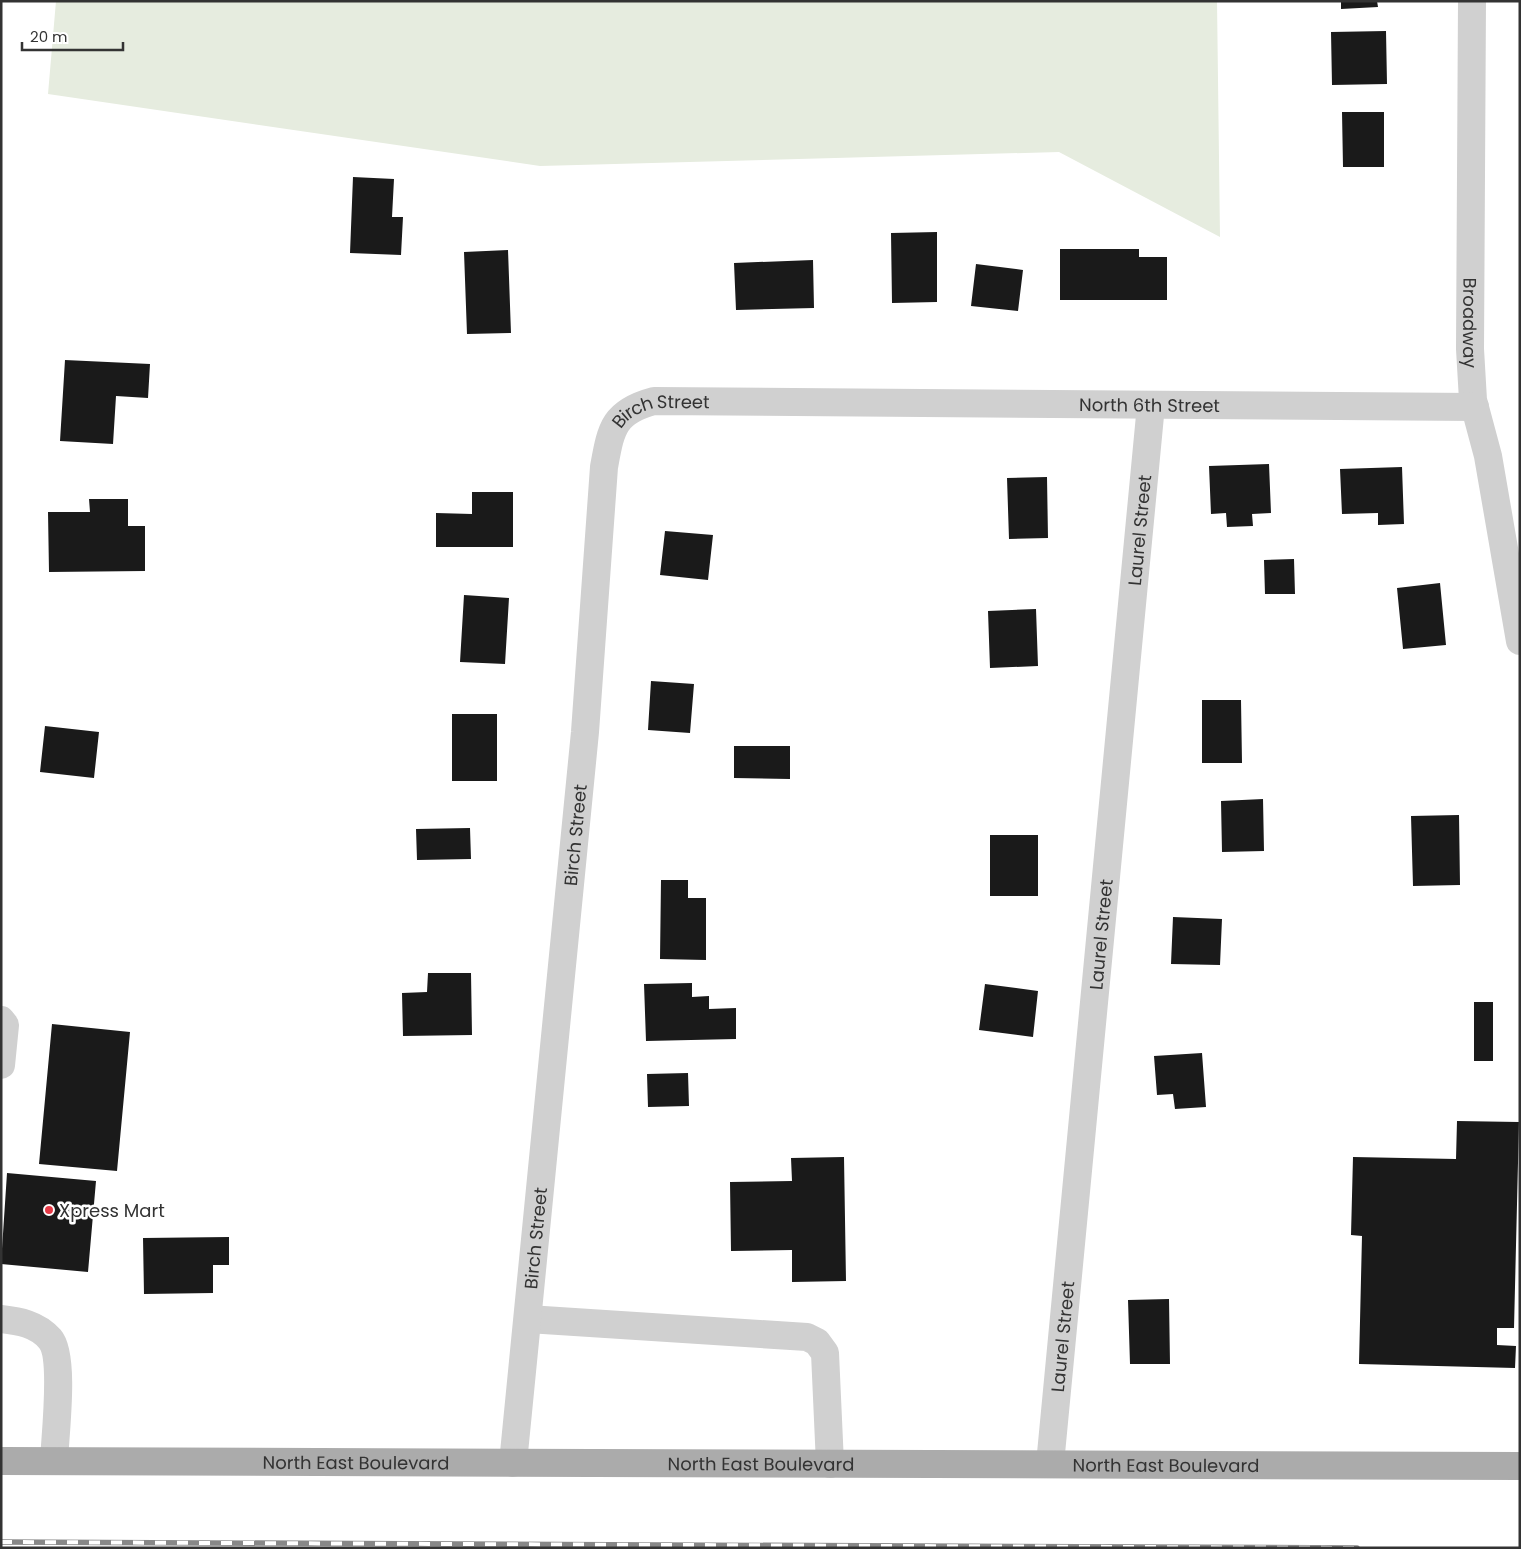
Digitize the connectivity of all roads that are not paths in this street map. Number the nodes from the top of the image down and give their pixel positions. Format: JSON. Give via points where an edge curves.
{"nodes":[{"id":1,"x":1472,"y":1,"type":"edge"},
{"id":2,"x":824,"y":402,"type":"joint"},
{"id":3,"x":1151,"y":405,"type":"junction"},
{"id":4,"x":1476,"y":407,"type":"junction"},
{"id":5,"x":1520,"y":641,"type":"edge"},
{"id":6,"x":1,"y":1020,"type":"edge"},
{"id":7,"x":1,"y":1065,"type":"edge"},
{"id":8,"x":528,"y":1318,"type":"junction"},
{"id":9,"x":1,"y":1319,"type":"edge"},
{"id":10,"x":1,"y":1461,"type":"edge"},
{"id":11,"x":54,"y":1461,"type":"junction"},
{"id":12,"x":513,"y":1463,"type":"junction"},
{"id":13,"x":830,"y":1464,"type":"junction"},
{"id":14,"x":1050,"y":1464,"type":"junction"},
{"id":15,"x":1520,"y":1466,"type":"edge"}],
"edges":[{"from":1,"to":4,"type":"street","name":"Broadway","via":[[1470,349]]},
{"from":2,"to":3,"type":"street","name":"North 6th Street"},
{"from":2,"to":8,"type":"street","name":"Birch Street","via":[[654,400],[625,412],[611,433],[604,467],[584,742]]},
{"from":3,"to":4,"type":"street","name":"North 6th Street"},
{"from":3,"to":14,"type":"street","name":"Laurel Street"},
{"from":4,"to":5,"type":"street","name":"Broadway","via":[[1488,456]]},
{"from":6,"to":7,"type":"street","via":[[5,1025]]},
{"from":8,"to":12,"type":"street","name":"Birch Street"},
{"from":8,"to":13,"type":"street","via":[[807,1337],[817,1342],[825,1354]]},
{"from":9,"to":11,"type":"street","via":[[26,1322],[51,1339],[59,1360]]},
{"from":10,"to":11,"type":"main road","name":"North East Boulevard"},
{"from":11,"to":12,"type":"main road","name":"North East Boulevard"},
{"from":12,"to":13,"type":"main road","name":"North East Boulevard"},
{"from":13,"to":14,"type":"main road","name":"North East Boulevard"},
{"from":14,"to":15,"type":"main road","name":"North East Boulevard"}]}
